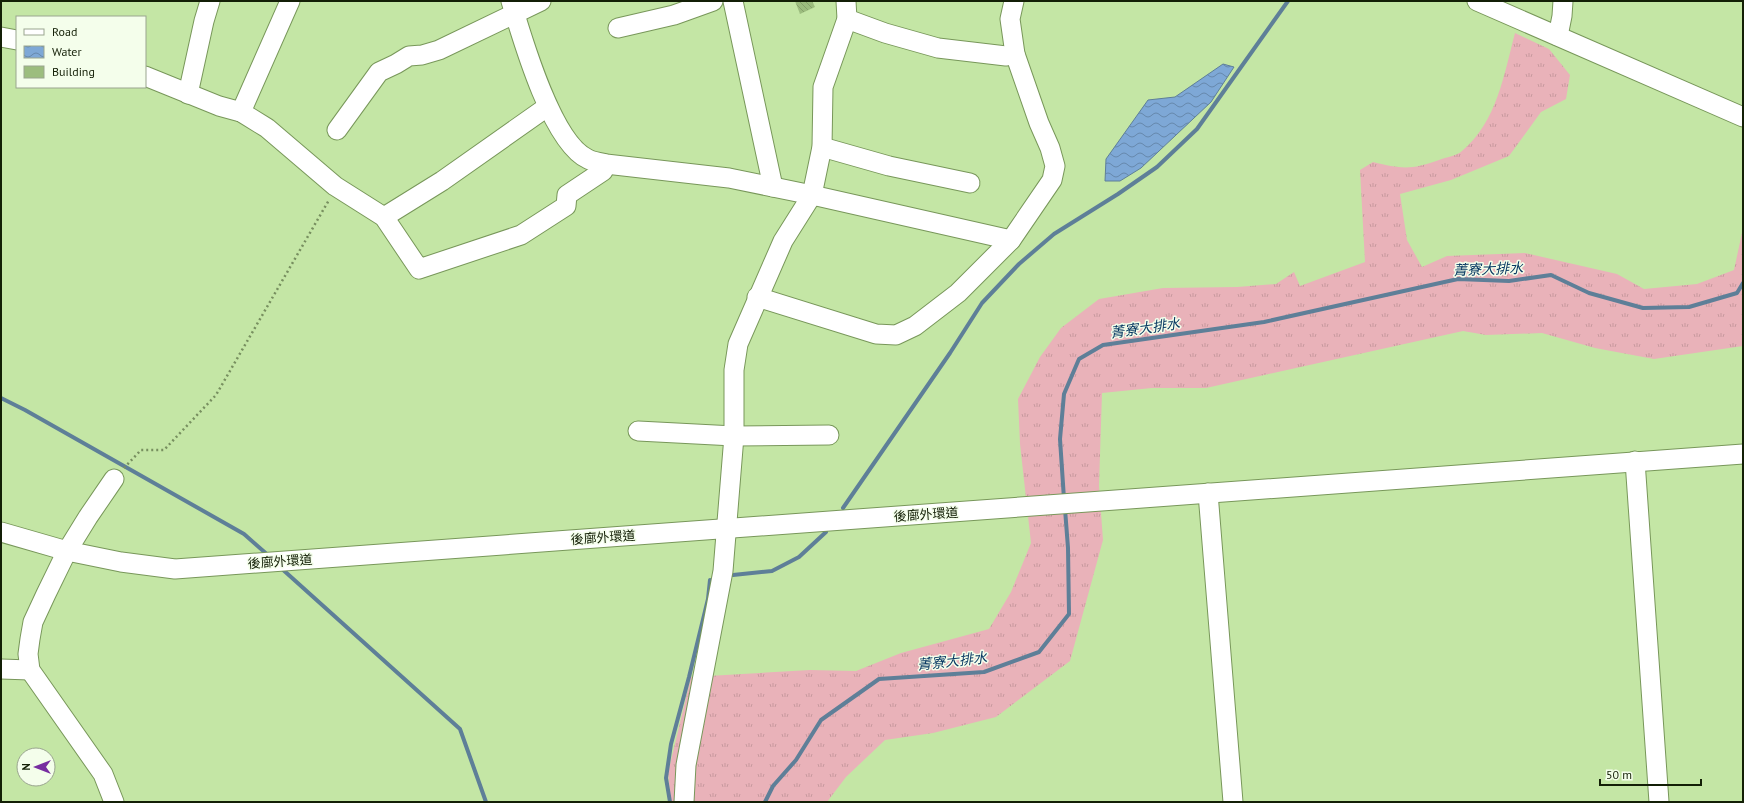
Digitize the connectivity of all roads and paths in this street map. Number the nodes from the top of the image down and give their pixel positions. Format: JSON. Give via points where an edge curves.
{"nodes":[{"id":1,"x":210,"y":1,"type":"edge"},
{"id":2,"x":290,"y":1,"type":"edge"},
{"id":3,"x":541,"y":1,"type":"edge"},
{"id":4,"x":713,"y":1,"type":"edge"},
{"id":5,"x":732,"y":1,"type":"edge"},
{"id":6,"x":1014,"y":1,"type":"edge"},
{"id":7,"x":1477,"y":1,"type":"edge"},
{"id":8,"x":1563,"y":1,"type":"edge"},
{"id":9,"x":513,"y":7,"type":"edge"},
{"id":10,"x":847,"y":10,"type":"edge"},
{"id":11,"x":618,"y":28,"type":"dead end"},
{"id":12,"x":1558,"y":36,"type":"junction"},
{"id":13,"x":1,"y":37,"type":"edge"},
{"id":14,"x":16,"y":40,"type":"edge"},
{"id":15,"x":1015,"y":54,"type":"junction"},
{"id":16,"x":146,"y":76,"type":"edge"},
{"id":17,"x":188,"y":94,"type":"junction"},
{"id":18,"x":547,"y":107,"type":"junction"},
{"id":19,"x":241,"y":112,"type":"junction"},
{"id":20,"x":1743,"y":117,"type":"edge"},
{"id":21,"x":338,"y":130,"type":"dead end"},
{"id":22,"x":822,"y":147,"type":"junction"},
{"id":23,"x":606,"y":164,"type":"junction"},
{"id":24,"x":970,"y":183,"type":"dead end"},
{"id":25,"x":335,"y":186,"type":"junction"},
{"id":26,"x":773,"y":187,"type":"junction"},
{"id":27,"x":812,"y":195,"type":"junction"},
{"id":28,"x":384,"y":217,"type":"junction"},
{"id":29,"x":1011,"y":240,"type":"junction"},
{"id":30,"x":757,"y":297,"type":"junction"},
{"id":31,"x":638,"y":431,"type":"dead end"},
{"id":32,"x":829,"y":435,"type":"dead end"},
{"id":33,"x":734,"y":436,"type":"junction"},
{"id":34,"x":1743,"y":454,"type":"edge"},
{"id":35,"x":1635,"y":462,"type":"junction"},
{"id":36,"x":114,"y":479,"type":"joint"},
{"id":37,"x":1208,"y":493,"type":"junction"},
{"id":38,"x":727,"y":528,"type":"junction"},
{"id":39,"x":1,"y":532,"type":"edge"},
{"id":40,"x":67,"y":551,"type":"junction"},
{"id":41,"x":1,"y":669,"type":"edge"},
{"id":42,"x":30,"y":670,"type":"junction"},
{"id":43,"x":114,"y":802,"type":"edge"},
{"id":44,"x":684,"y":802,"type":"edge"},
{"id":45,"x":1233,"y":802,"type":"edge"},
{"id":46,"x":1659,"y":802,"type":"edge"}],
"edges":[{"from":1,"to":17,"type":"street"},
{"from":2,"to":19,"type":"street"},
{"from":3,"to":9,"type":"street"},
{"from":4,"to":11,"type":"street","via":[[674,15]]},
{"from":5,"to":26,"type":"street"},
{"from":6,"to":15,"type":"street","via":[[1010,19]]},
{"from":7,"to":12,"type":"street"},
{"from":8,"to":12,"type":"street"},
{"from":9,"to":18,"type":"street"},
{"from":9,"to":21,"type":"street","via":[[439,50],[409,56],[379,72]]},
{"from":10,"to":15,"type":"street","via":[[885,34],[938,48],[1006,56]]},
{"from":10,"to":22,"type":"street","via":[[822,86]]},
{"from":12,"to":20,"type":"street"},
{"from":13,"to":14,"type":"street"},
{"from":15,"to":29,"type":"street","via":[[1055,166],[1052,180]]},
{"from":16,"to":17,"type":"street"},
{"from":17,"to":19,"type":"street"},
{"from":18,"to":23,"type":"street","via":[[570,144],[587,159]]},
{"from":18,"to":28,"type":"street","via":[[442,181]]},
{"from":19,"to":25,"type":"street","via":[[267,128]]},
{"from":22,"to":24,"type":"street","via":[[889,166]]},
{"from":22,"to":27,"type":"street"},
{"from":23,"to":26,"type":"street","via":[[706,174]]},
{"from":23,"to":28,"type":"street","via":[[603,171],[567,195],[566,206],[521,235],[419,269]]},
{"from":25,"to":28,"type":"street"},
{"from":25,"to":36,"type":"path","via":[[216,395],[164,450],[140,450]]},
{"from":26,"to":27,"type":"street"},
{"from":27,"to":29,"type":"street"},
{"from":27,"to":30,"type":"street","via":[[783,241]]},
{"from":29,"to":30,"type":"street","via":[[958,293],[915,326],[896,335],[876,334]]},
{"from":30,"to":33,"type":"street","via":[[738,344],[734,370]]},
{"from":31,"to":33,"type":"street"},
{"from":32,"to":33,"type":"street"},
{"from":33,"to":38,"type":"street"},
{"from":34,"to":35,"type":"street","name":"後廍外環道"},
{"from":35,"to":37,"type":"street","name":"後廍外環道"},
{"from":35,"to":46,"type":"street"},
{"from":36,"to":40,"type":"street"},
{"from":37,"to":38,"type":"street","name":"後廍外環道"},
{"from":37,"to":45,"type":"street"},
{"from":38,"to":40,"type":"street","name":"後廍外環道","via":[[175,569]]},
{"from":38,"to":44,"type":"street","via":[[723,572],[686,765]]},
{"from":39,"to":40,"type":"street","name":"後廍外環道"},
{"from":40,"to":42,"type":"street","via":[[33,622],[28,654]]},
{"from":41,"to":42,"type":"street"},
{"from":42,"to":43,"type":"street","via":[[103,774]]}]}
